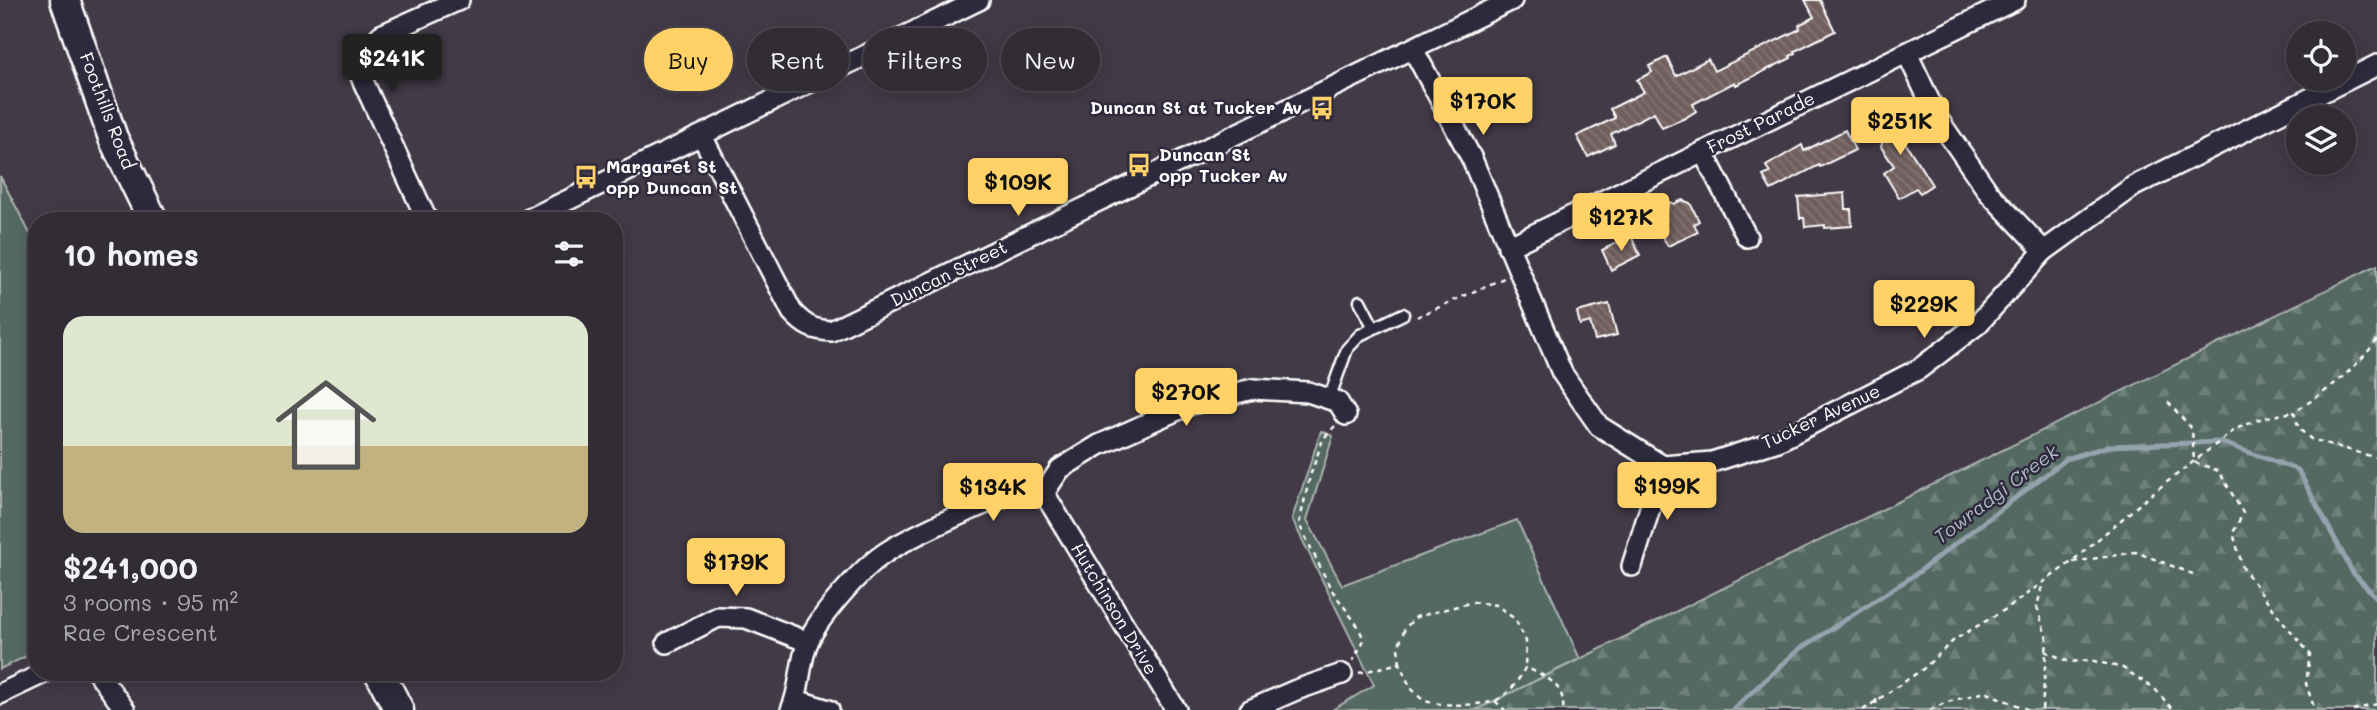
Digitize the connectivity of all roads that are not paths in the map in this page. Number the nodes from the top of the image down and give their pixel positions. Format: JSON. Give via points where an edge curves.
{"nodes":[{"id":1,"x":459,"y":0,"type":"edge"},
{"id":2,"x":979,"y":0,"type":"edge"},
{"id":3,"x":1512,"y":0,"type":"edge"},
{"id":4,"x":2015,"y":0,"type":"edge"},
{"id":5,"x":67,"y":5,"type":"edge"},
{"id":6,"x":1413,"y":49,"type":"junction"},
{"id":7,"x":1907,"y":53,"type":"junction"},
{"id":8,"x":2377,"y":65,"type":"edge"},
{"id":9,"x":702,"y":136,"type":"junction"},
{"id":10,"x":1703,"y":152,"type":"junction"},
{"id":11,"x":149,"y":212,"type":"edge"},
{"id":12,"x":423,"y":212,"type":"edge"},
{"id":13,"x":544,"y":212,"type":"edge"},
{"id":14,"x":1747,"y":237,"type":"dead end"},
{"id":15,"x":1508,"y":247,"type":"junction"},
{"id":16,"x":2044,"y":251,"type":"junction"},
{"id":17,"x":1360,"y":301,"type":"dead end"},
{"id":18,"x":1408,"y":316,"type":"road end"},
{"id":19,"x":1374,"y":328,"type":"junction"},
{"id":20,"x":1329,"y":399,"type":"junction"},
{"id":21,"x":1346,"y":415,"type":"road end"},
{"id":22,"x":1663,"y":466,"type":"junction"},
{"id":23,"x":1044,"y":493,"type":"junction"},
{"id":24,"x":1632,"y":566,"type":"dead end"},
{"id":25,"x":808,"y":642,"type":"junction"},
{"id":26,"x":667,"y":643,"type":"dead end"},
{"id":27,"x":1342,"y":674,"type":"road end"},
{"id":28,"x":28,"y":681,"type":"edge"},
{"id":29,"x":104,"y":681,"type":"edge"},
{"id":30,"x":384,"y":681,"type":"edge"},
{"id":31,"x":0,"y":694,"type":"edge"},
{"id":32,"x":794,"y":705,"type":"edge"},
{"id":33,"x":125,"y":710,"type":"edge"},
{"id":34,"x":399,"y":710,"type":"edge"},
{"id":35,"x":829,"y":710,"type":"edge"},
{"id":36,"x":1176,"y":710,"type":"edge"},
{"id":37,"x":1250,"y":710,"type":"edge"}],
"edges":[{"from":1,"to":12,"type":"street","via":[[381,35],[364,53],[361,76]]},
{"from":2,"to":9,"type":"street"},
{"from":3,"to":6,"type":"street","name":"Duncan Street"},
{"from":4,"to":7,"type":"street","name":"Frost Parade"},
{"from":5,"to":11,"type":"main road","name":"Foothills Road","via":[[113,138]]},
{"from":6,"to":9,"type":"street","name":"Duncan Street","via":[[831,331],[804,325],[792,312]]},
{"from":6,"to":15,"type":"street","via":[[1472,159]]},
{"from":7,"to":10,"type":"street","name":"Frost Parade"},
{"from":7,"to":16,"type":"street","via":[[1938,119],[1989,192]]},
{"from":8,"to":16,"type":"street","name":"Tucker Avenue","via":[[2134,186]]},
{"from":9,"to":13,"type":"street"},
{"from":10,"to":14,"type":"street"},
{"from":10,"to":15,"type":"street","name":"Frost Parade"},
{"from":15,"to":22,"type":"street","via":[[1562,373],[1599,426]]},
{"from":16,"to":22,"type":"street","name":"Tucker Avenue","via":[[1978,324],[1919,369],[1779,441],[1712,462]]},
{"from":17,"to":19,"type":"lane"},
{"from":18,"to":19,"type":"lane"},
{"from":19,"to":20,"type":"lane","via":[[1347,349]]},
{"from":20,"to":21,"type":"street","via":[[1338,402]]},
{"from":20,"to":23,"type":"street","via":[[1308,392],[1253,389],[1191,404],[1099,445],[1060,469]]},
{"from":22,"to":24,"type":"street"},
{"from":23,"to":25,"type":"street","via":[[1005,496],[884,553],[856,579]]},
{"from":23,"to":36,"type":"street","name":"Hutchinson Drive"},
{"from":25,"to":26,"type":"street","via":[[746,618],[718,618]]},
{"from":25,"to":32,"type":"street"},
{"from":27,"to":37,"type":"street"},
{"from":28,"to":31,"type":"street"},
{"from":29,"to":33,"type":"street"},
{"from":30,"to":34,"type":"main road"},
{"from":32,"to":35,"type":"street"}]}
